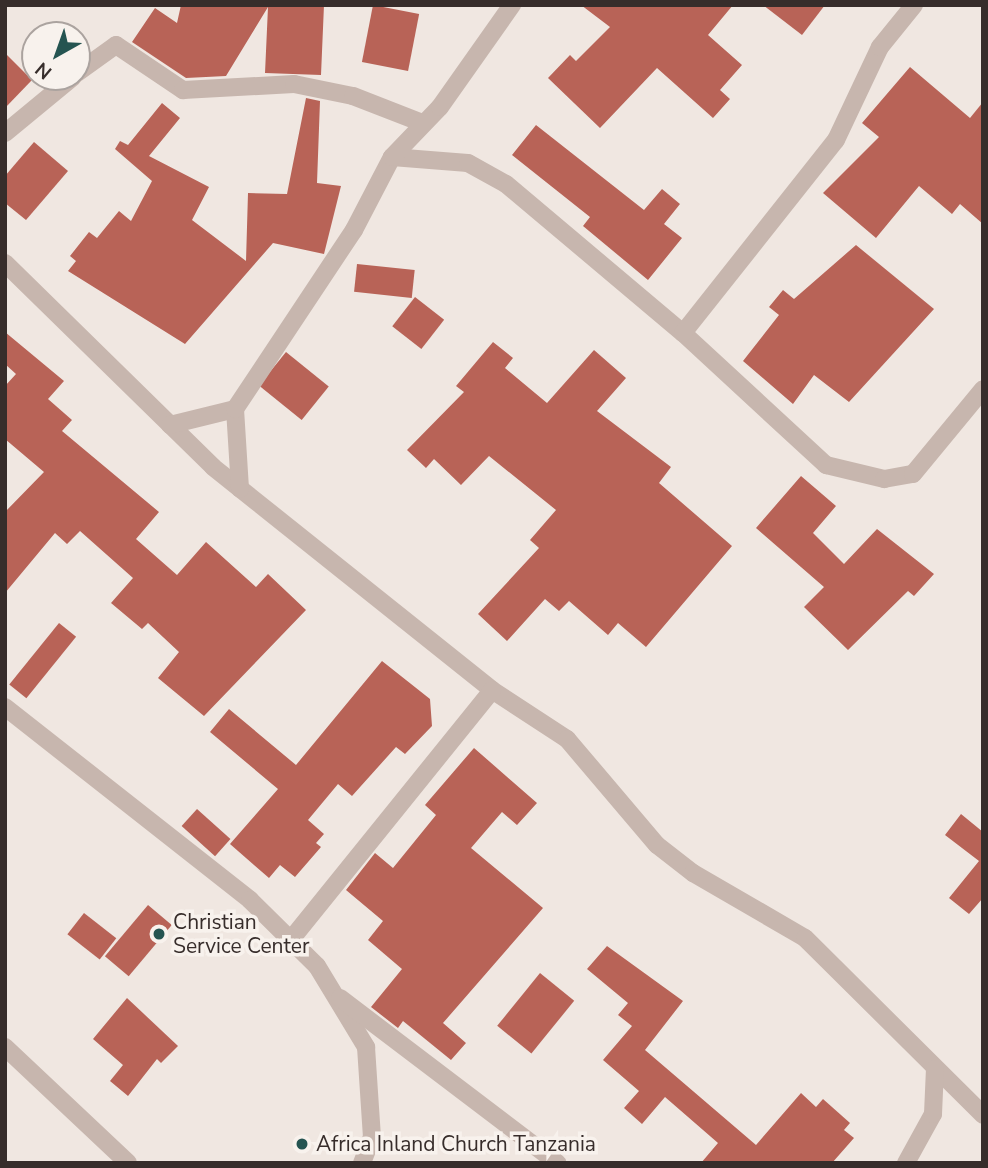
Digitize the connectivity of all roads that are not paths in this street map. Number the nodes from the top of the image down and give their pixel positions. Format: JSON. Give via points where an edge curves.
{"nodes":[{"id":1,"x":512,"y":5,"type":"edge"},
{"id":2,"x":914,"y":5,"type":"edge"},
{"id":3,"x":91,"y":63,"type":"edge"},
{"id":4,"x":56,"y":91,"type":"edge"},
{"id":5,"x":420,"y":122,"type":"junction"},
{"id":6,"x":5,"y":132,"type":"edge"},
{"id":7,"x":392,"y":157,"type":"junction"},
{"id":8,"x":5,"y":263,"type":"edge"},
{"id":9,"x":683,"y":332,"type":"junction"},
{"id":10,"x":983,"y":389,"type":"edge"},
{"id":11,"x":235,"y":409,"type":"junction"},
{"id":12,"x":170,"y":425,"type":"junction"},
{"id":13,"x":240,"y":489,"type":"junction"},
{"id":14,"x":492,"y":690,"type":"junction"},
{"id":15,"x":5,"y":707,"type":"edge"},
{"id":16,"x":293,"y":937,"type":"junction"},
{"id":17,"x":331,"y":992,"type":"junction"},
{"id":18,"x":5,"y":1047,"type":"edge"},
{"id":19,"x":935,"y":1069,"type":"junction"},
{"id":20,"x":983,"y":1115,"type":"edge"},
{"id":21,"x":128,"y":1163,"type":"edge"},
{"id":22,"x":362,"y":1163,"type":"edge"},
{"id":23,"x":557,"y":1163,"type":"edge"},
{"id":24,"x":906,"y":1163,"type":"edge"}],
"edges":[{"from":1,"to":5,"type":"street","via":[[439,107]]},
{"from":2,"to":9,"type":"street","via":[[880,47],[836,140]]},
{"from":3,"to":5,"type":"street","via":[[116,45],[183,90],[295,84],[353,96]]},
{"from":4,"to":6,"type":"street"},
{"from":5,"to":7,"type":"street"},
{"from":7,"to":9,"type":"street","via":[[483,168]]},
{"from":7,"to":11,"type":"street","via":[[354,230]]},
{"from":8,"to":12,"type":"street"},
{"from":9,"to":10,"type":"street","via":[[826,465],[884,479],[913,474]]},
{"from":11,"to":12,"type":"street"},
{"from":11,"to":13,"type":"street"},
{"from":12,"to":13,"type":"street"},
{"from":13,"to":14,"type":"street"},
{"from":14,"to":16,"type":"street"},
{"from":14,"to":19,"type":"street","via":[[589,758],[634,819],[693,873],[776,917],[814,946]]},
{"from":15,"to":16,"type":"street"},
{"from":16,"to":17,"type":"street"},
{"from":17,"to":22,"type":"street","via":[[366,1047],[372,1138]]},
{"from":17,"to":23,"type":"street"},
{"from":18,"to":21,"type":"street"},
{"from":19,"to":20,"type":"street"},
{"from":19,"to":24,"type":"street","via":[[933,1114]]}]}
